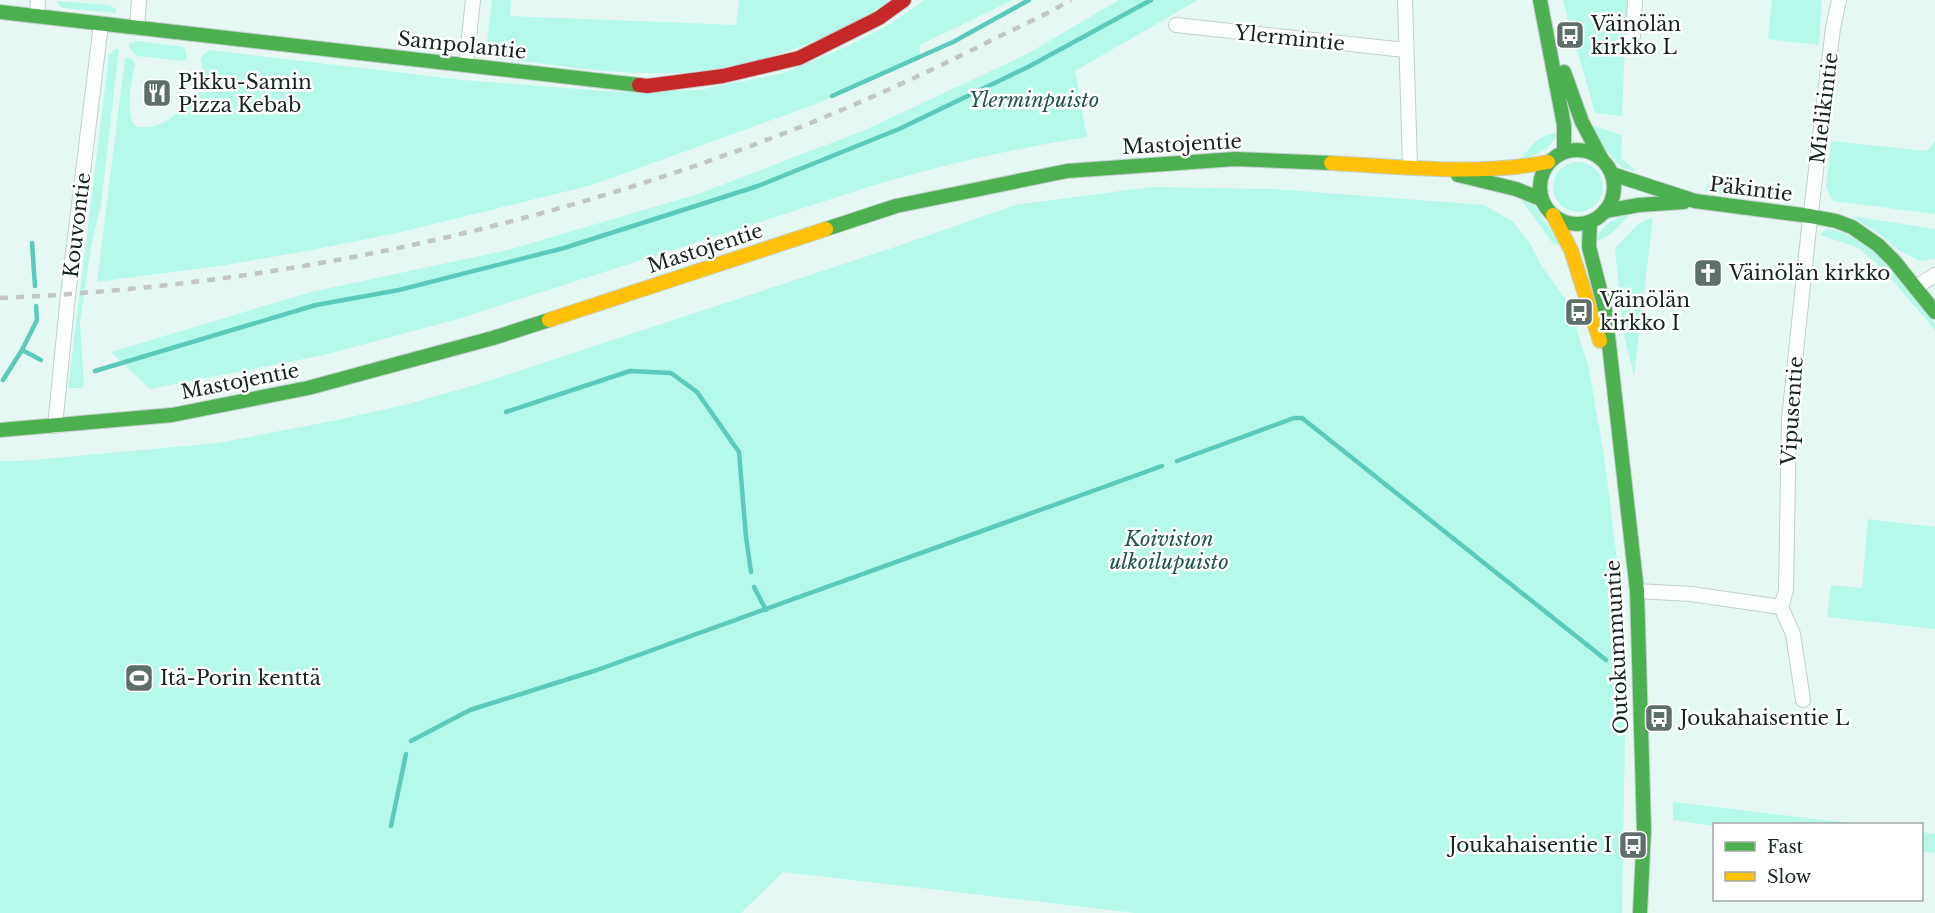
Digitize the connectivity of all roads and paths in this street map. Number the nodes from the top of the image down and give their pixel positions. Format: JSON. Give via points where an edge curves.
{"nodes":[{"id":1,"x":38,"y":0,"type":"edge"},
{"id":2,"x":139,"y":0,"type":"edge"},
{"id":3,"x":473,"y":0,"type":"edge"},
{"id":4,"x":904,"y":0,"type":"edge"},
{"id":5,"x":1405,"y":0,"type":"edge"},
{"id":6,"x":1540,"y":0,"type":"edge"},
{"id":7,"x":1635,"y":0,"type":"edge"},
{"id":8,"x":1839,"y":0,"type":"edge"},
{"id":9,"x":0,"y":12,"type":"edge"},
{"id":10,"x":37,"y":16,"type":"junction"},
{"id":11,"x":1544,"y":16,"type":"junction"},
{"id":12,"x":101,"y":24,"type":"junction"},
{"id":13,"x":1176,"y":25,"type":"dead end"},
{"id":14,"x":137,"y":28,"type":"junction"},
{"id":15,"x":1633,"y":36,"type":"dead end"},
{"id":16,"x":1405,"y":50,"type":"junction"},
{"id":17,"x":466,"y":65,"type":"junction"},
{"id":18,"x":1564,"y":151,"type":"junction"},
{"id":19,"x":1601,"y":158,"type":"junction"},
{"id":20,"x":1548,"y":162,"type":"junction"},
{"id":21,"x":1410,"y":166,"type":"junction"},
{"id":22,"x":1429,"y":168,"type":"junction"},
{"id":23,"x":1612,"y":174,"type":"junction"},
{"id":24,"x":1541,"y":200,"type":"junction"},
{"id":25,"x":1695,"y":201,"type":"junction"},
{"id":26,"x":1605,"y":211,"type":"junction"},
{"id":27,"x":1553,"y":215,"type":"junction"},
{"id":28,"x":1806,"y":215,"type":"junction"},
{"id":29,"x":1590,"y":222,"type":"junction"},
{"id":30,"x":1935,"y":275,"type":"edge"},
{"id":31,"x":1916,"y":287,"type":"junction"},
{"id":32,"x":1935,"y":312,"type":"edge"},
{"id":33,"x":1612,"y":381,"type":"junction"},
{"id":34,"x":55,"y":426,"type":"junction"},
{"id":35,"x":0,"y":430,"type":"edge"},
{"id":36,"x":1636,"y":591,"type":"junction"},
{"id":37,"x":1781,"y":607,"type":"junction"},
{"id":38,"x":1803,"y":700,"type":"dead end"},
{"id":39,"x":1640,"y":913,"type":"edge"}],
"edges":[{"from":1,"to":10,"type":"street"},
{"from":2,"to":14,"type":"street"},
{"from":3,"to":17,"type":"street"},
{"from":4,"to":17,"type":"main road","name":"Sampolantie","via":[[879,18],[799,58],[723,76],[647,86]]},
{"from":5,"to":16,"type":"street"},
{"from":6,"to":11,"type":"main road"},
{"from":7,"to":15,"type":"street"},
{"from":8,"to":28,"type":"street","name":"Mielikintie"},
{"from":9,"to":10,"type":"main road","name":"Sampolantie"},
{"from":10,"to":12,"type":"main road","name":"Sampolantie"},
{"from":11,"to":18,"type":"main road","via":[[1564,125]]},
{"from":11,"to":19,"type":"main road","via":[[1582,122]]},
{"from":12,"to":14,"type":"main road","name":"Sampolantie"},
{"from":12,"to":34,"type":"street","name":"Kouvontie"},
{"from":13,"to":16,"type":"street","name":"Ylermintie"},
{"from":14,"to":17,"type":"main road","name":"Sampolantie"},
{"from":16,"to":21,"type":"street"},
{"from":18,"to":19,"type":"main road","via":[[1583,150]]},
{"from":18,"to":20,"type":"main road"},
{"from":19,"to":23,"type":"main road"},
{"from":20,"to":22,"type":"main road","name":"Mastojentie","via":[[1518,168]]},
{"from":20,"to":24,"type":"main road","via":[[1540,180]]},
{"from":21,"to":22,"type":"main road","name":"Mastojentie"},
{"from":21,"to":34,"type":"main road","name":"Mastojentie","via":[[1235,159],[1067,171],[896,206],[493,338],[309,388],[172,415]]},
{"from":22,"to":24,"type":"main road","name":"Mastojentie","via":[[1516,189]]},
{"from":23,"to":25,"type":"main road","name":"Päkintie"},
{"from":23,"to":26,"type":"main road","via":[[1614,193]]},
{"from":24,"to":27,"type":"main road"},
{"from":25,"to":26,"type":"main road","name":"Päkintie"},
{"from":25,"to":28,"type":"main road","name":"Päkintie"},
{"from":26,"to":29,"type":"main road"},
{"from":27,"to":29,"type":"main road","via":[[1570,224]]},
{"from":27,"to":33,"type":"main road","name":"Outokummuntie","via":[[1571,250]]},
{"from":28,"to":31,"type":"main road","name":"Päkintie","via":[[1852,226],[1878,245]]},
{"from":28,"to":37,"type":"street","name":"Vipusentie","via":[[1789,419],[1786,590]]},
{"from":29,"to":33,"type":"main road","name":"Outokummuntie","via":[[1589,247],[1605,309]]},
{"from":30,"to":31,"type":"street"},
{"from":31,"to":32,"type":"main road","name":"Päkintie"},
{"from":33,"to":36,"type":"main road","name":"Outokummuntie"},
{"from":34,"to":35,"type":"main road","name":"Mastojentie"},
{"from":36,"to":37,"type":"street","via":[[1691,594]]},
{"from":36,"to":39,"type":"main road","name":"Outokummuntie","via":[[1644,831]]},
{"from":37,"to":38,"type":"street","via":[[1793,634]]}]}
